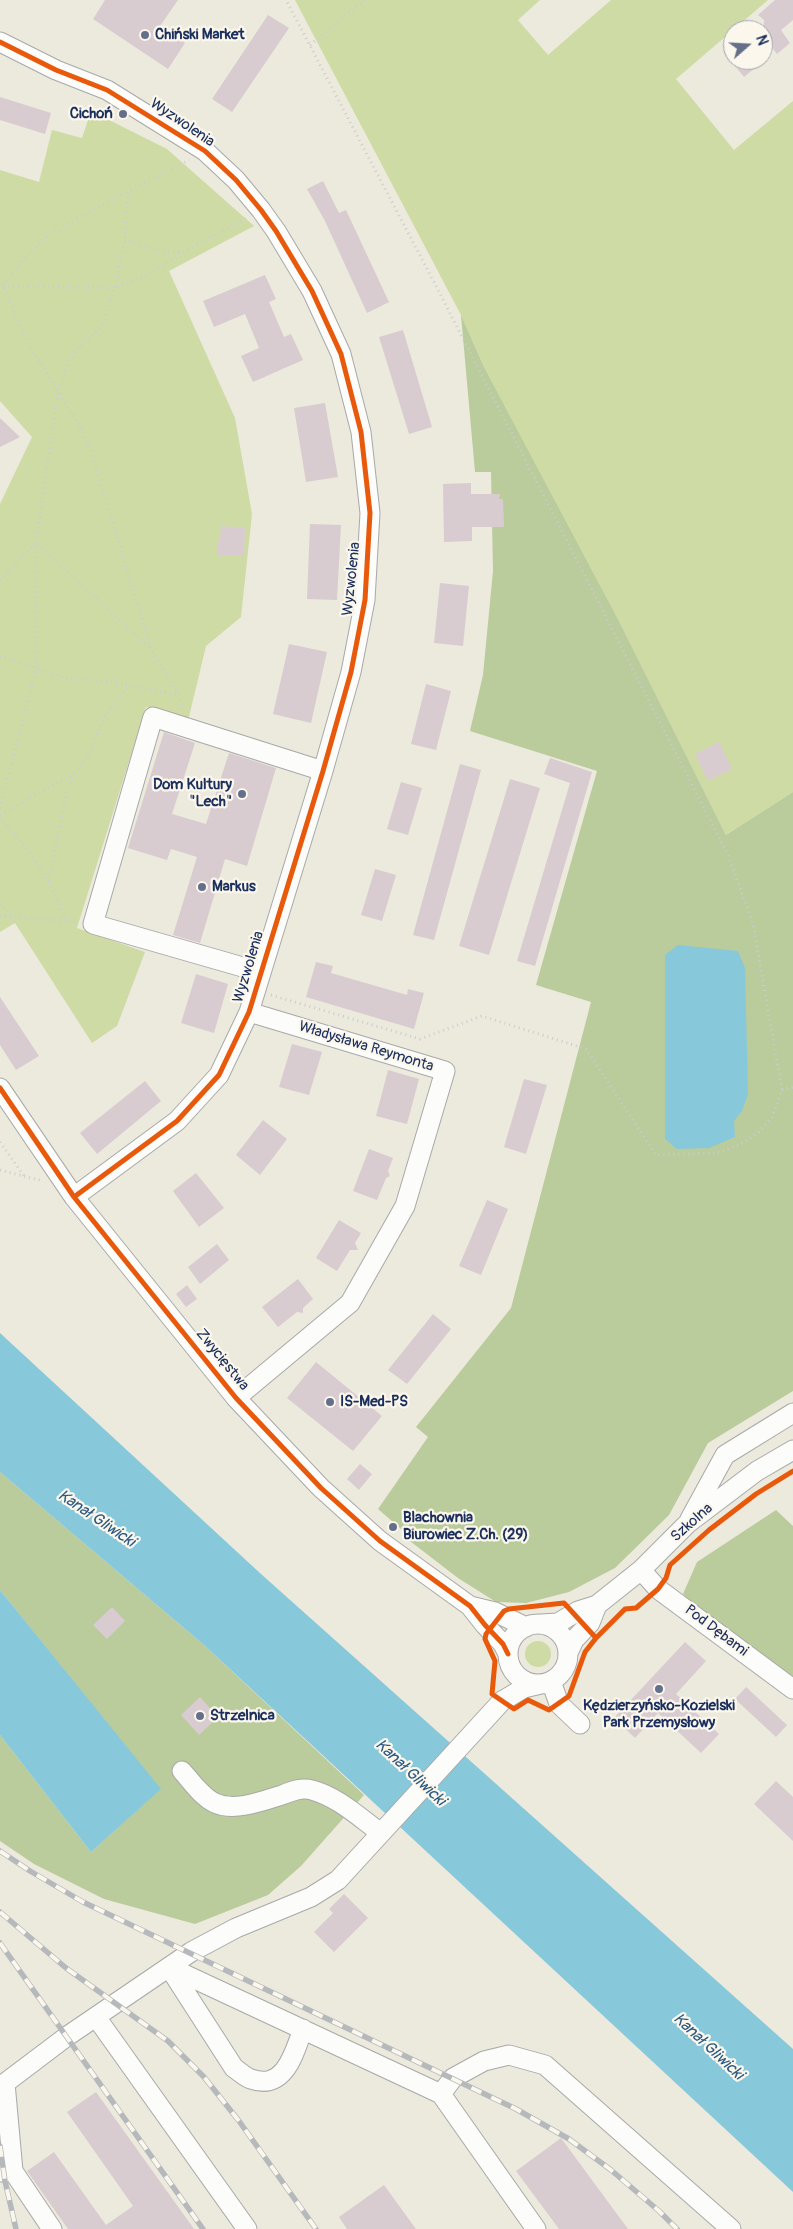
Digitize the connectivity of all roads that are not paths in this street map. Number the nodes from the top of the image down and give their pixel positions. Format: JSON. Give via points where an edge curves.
{"nodes":[{"id":1,"x":0,"y":42,"type":"edge"},
{"id":2,"x":323,"y":771,"type":"junction"},
{"id":3,"x":257,"y":981,"type":"junction"},
{"id":4,"x":249,"y":1012,"type":"junction"},
{"id":5,"x":0,"y":1088,"type":"edge"},
{"id":6,"x":71,"y":1193,"type":"junction"},
{"id":7,"x":236,"y":1398,"type":"junction"},
{"id":8,"x":793,"y":1413,"type":"edge"},
{"id":9,"x":793,"y":1450,"type":"edge"},
{"id":10,"x":687,"y":1524,"type":"junction"},
{"id":11,"x":641,"y":1570,"type":"junction"},
{"id":12,"x":597,"y":1605,"type":"junction"},
{"id":13,"x":470,"y":1606,"type":"junction"},
{"id":14,"x":534,"y":1626,"type":"junction"},
{"id":15,"x":568,"y":1653,"type":"junction"},
{"id":16,"x":509,"y":1659,"type":"junction"},
{"id":17,"x":546,"y":1682,"type":"junction"},
{"id":18,"x":793,"y":1689,"type":"edge"},
{"id":19,"x":502,"y":1701,"type":"junction"},
{"id":20,"x":580,"y":1724,"type":"dead end"},
{"id":21,"x":182,"y":1771,"type":"dead end"},
{"id":22,"x":383,"y":1831,"type":"junction"},
{"id":23,"x":169,"y":1967,"type":"junction"},
{"id":24,"x":96,"y":2017,"type":"junction"},
{"id":25,"x":303,"y":2029,"type":"junction"},
{"id":26,"x":3,"y":2085,"type":"edge"},
{"id":27,"x":442,"y":2094,"type":"junction"},
{"id":28,"x":6,"y":2172,"type":"edge"},
{"id":29,"x":52,"y":2229,"type":"edge"},
{"id":30,"x":247,"y":2229,"type":"edge"},
{"id":31,"x":536,"y":2229,"type":"edge"},
{"id":32,"x":731,"y":2229,"type":"edge"}],
"edges":[{"from":1,"to":2,"type":"street","name":"Wyzwolenia","via":[[113,93],[205,151],[236,180],[276,231],[312,291],[341,354],[361,432],[369,504],[365,600],[351,672]]},
{"from":2,"to":3,"type":"street","name":"Wyzwolenia"},
{"from":2,"to":3,"type":"street","via":[[153,717],[93,924]]},
{"from":3,"to":4,"type":"street","name":"Wyzwolenia"},
{"from":4,"to":6,"type":"street","name":"Wyzwolenia","via":[[219,1075],[176,1121]]},
{"from":4,"to":7,"type":"street","name":"Władysława Reymonta","via":[[445,1071],[405,1206],[350,1303]]},
{"from":5,"to":6,"type":"street","name":"Zwycięstwa"},
{"from":6,"to":7,"type":"street","name":"Zwycięstwa"},
{"from":7,"to":13,"type":"street","name":"Zwycięstwa","via":[[321,1488],[380,1541]]},
{"from":8,"to":10,"type":"street","via":[[725,1455]]},
{"from":9,"to":10,"type":"street","name":"Szkolna","via":[[757,1471]]},
{"from":10,"to":11,"type":"street","name":"Szkolna"},
{"from":11,"to":12,"type":"street","name":"Szkolna"},
{"from":11,"to":18,"type":"street","name":"Pod Dębami","via":[[658,1589]]},
{"from":12,"to":14,"type":"street","name":"Szkolna","via":[[578,1611],[558,1623]]},
{"from":12,"to":15,"type":"street","name":"Szkolna","via":[[590,1623],[574,1640]]},
{"from":13,"to":14,"type":"street","name":"Zwycięstwa"},
{"from":13,"to":16,"type":"street","name":"Zwycięstwa","via":[[503,1644]]},
{"from":14,"to":15,"type":"street","via":[[557,1631]]},
{"from":14,"to":16,"type":"street","via":[[513,1637]]},
{"from":15,"to":17,"type":"street","via":[[564,1669]]},
{"from":16,"to":17,"type":"street","via":[[514,1672],[522,1679],[531,1683]]},
{"from":16,"to":19,"type":"street"},
{"from":17,"to":19,"type":"street","via":[[524,1688]]},
{"from":17,"to":20,"type":"street","via":[[559,1704]]},
{"from":19,"to":22,"type":"street"},
{"from":21,"to":22,"type":"street","via":[[213,1803],[227,1807],[311,1789],[331,1797]]},
{"from":22,"to":23,"type":"street","via":[[338,1880],[310,1897],[236,1928]]},
{"from":23,"to":24,"type":"street"},
{"from":23,"to":25,"type":"street"},
{"from":23,"to":25,"type":"street","via":[[234,2068],[251,2079],[267,2081],[284,2073]]},
{"from":24,"to":26,"type":"street"},
{"from":24,"to":30,"type":"street"},
{"from":25,"to":27,"type":"street"},
{"from":26,"to":28,"type":"street"},
{"from":27,"to":31,"type":"street"},
{"from":27,"to":32,"type":"street","via":[[452,2078],[484,2061],[509,2055],[545,2065]]},
{"from":28,"to":29,"type":"street"}]}
